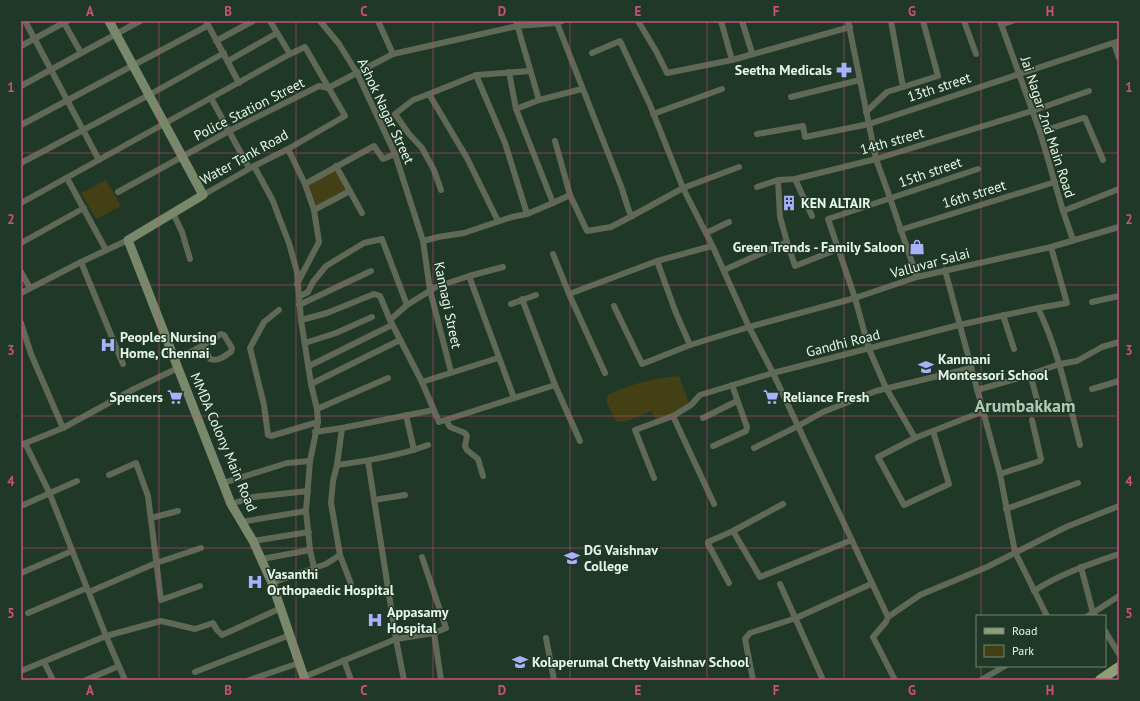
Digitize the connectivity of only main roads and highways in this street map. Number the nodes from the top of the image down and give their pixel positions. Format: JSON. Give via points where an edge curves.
{"nodes":[{"id":1,"x":1119,"y":667,"type":"edge"},
{"id":2,"x":1100,"y":680,"type":"edge"}],
"edges":[{"from":1,"to":2,"type":"main road"}]}
